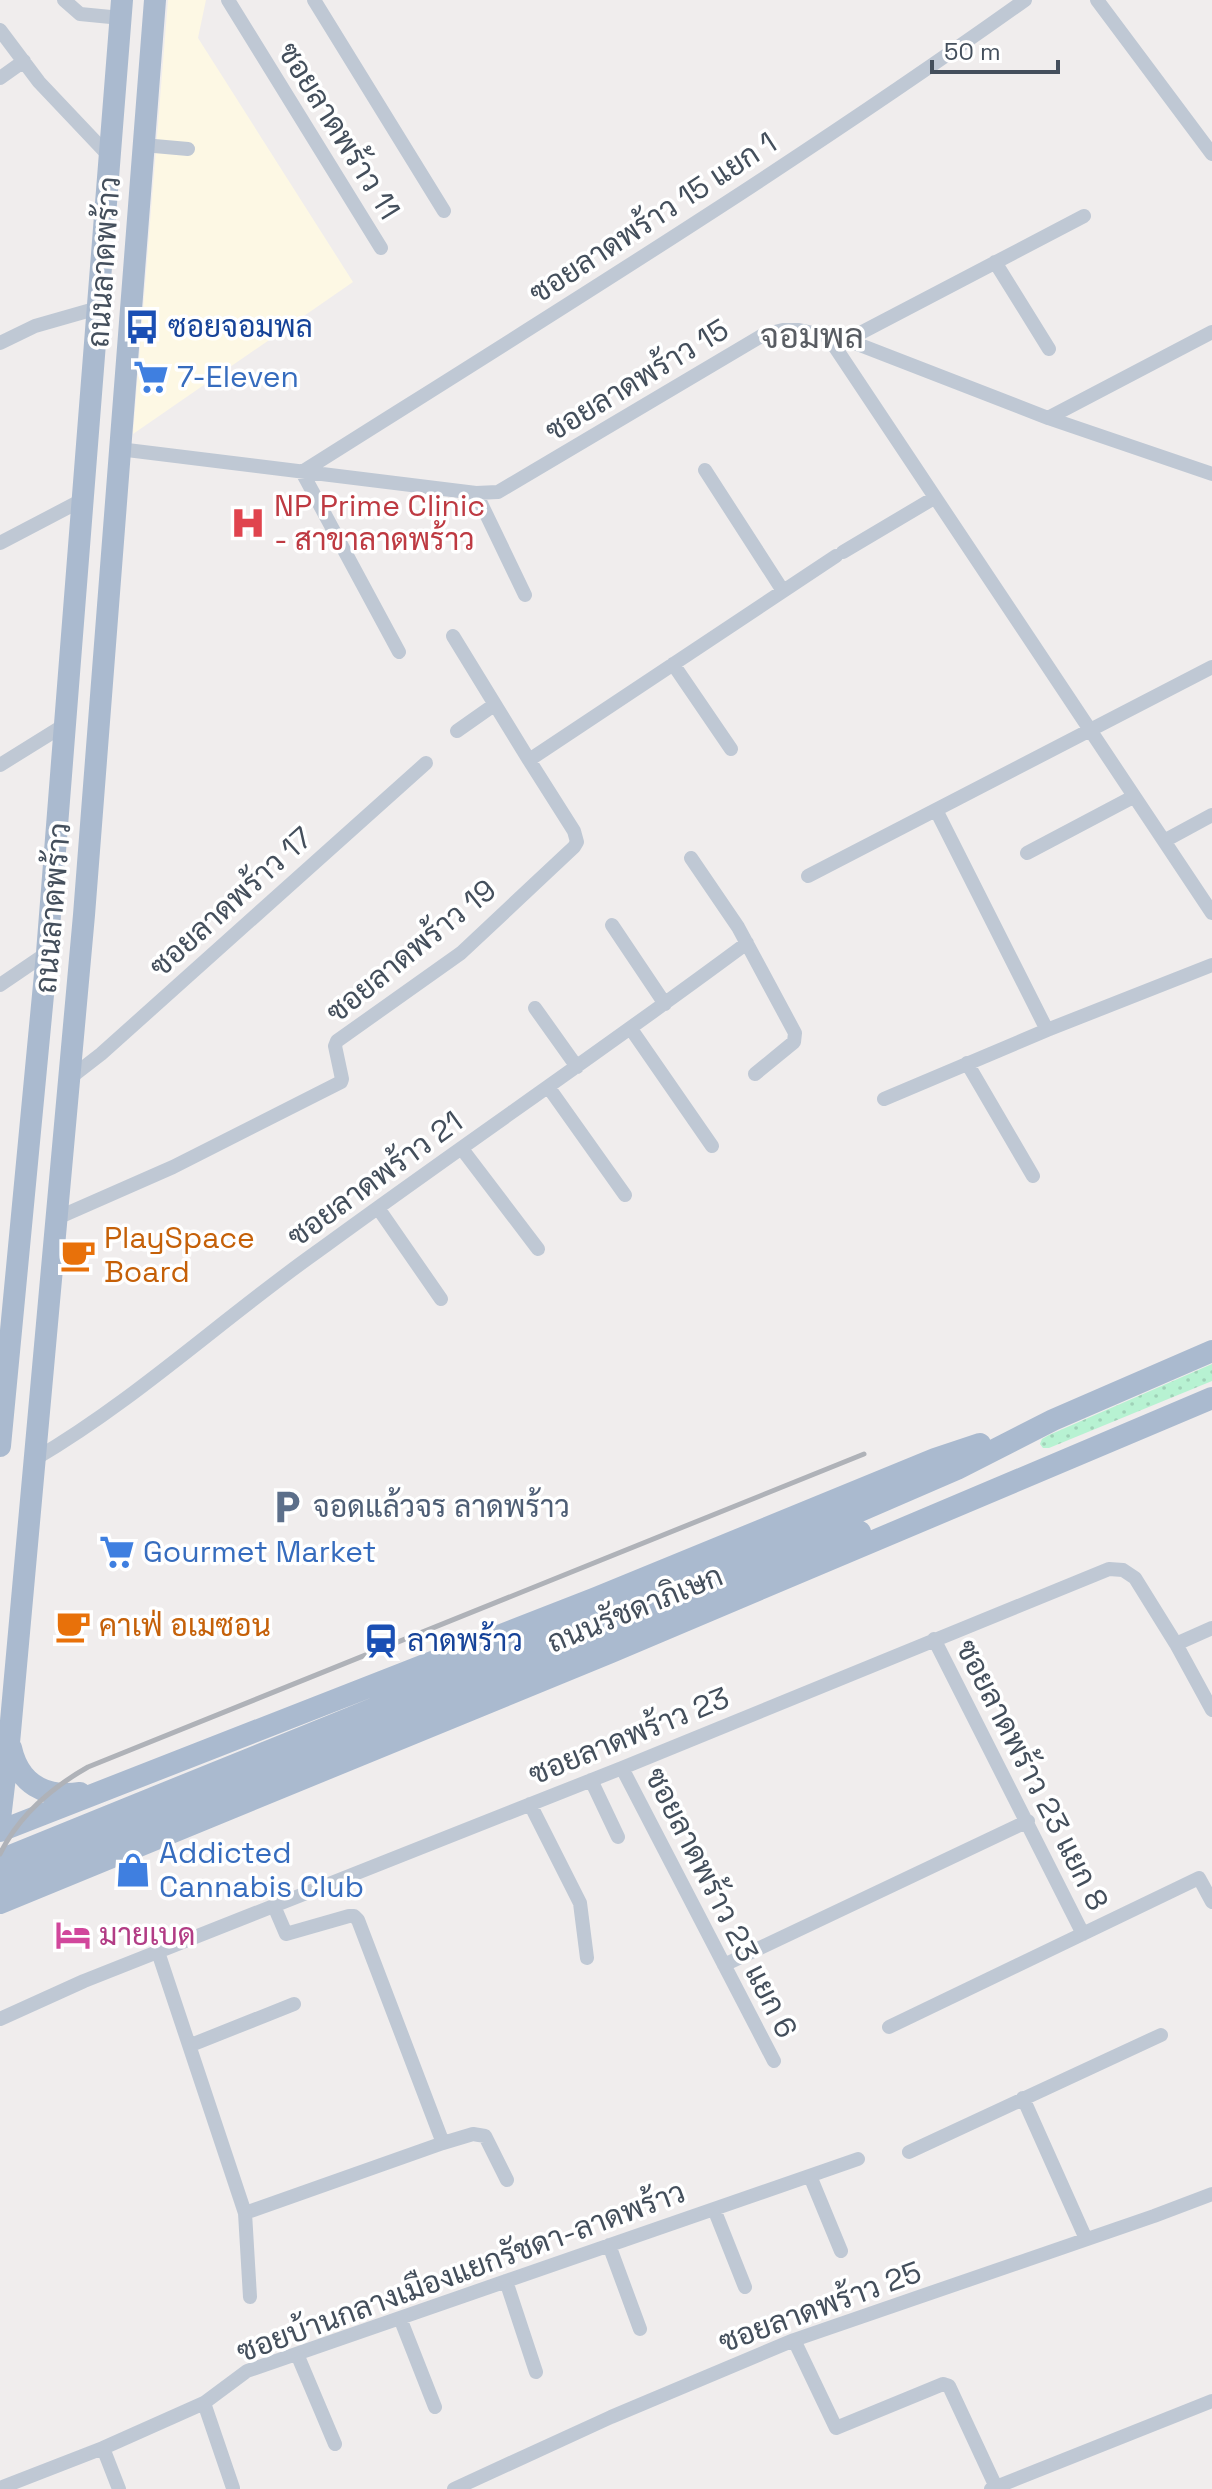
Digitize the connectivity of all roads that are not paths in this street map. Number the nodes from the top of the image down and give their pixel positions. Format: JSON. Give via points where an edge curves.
{"nodes":[{"id":1,"x":64,"y":0,"type":"edge"},
{"id":2,"x":155,"y":0,"type":"edge"},
{"id":3,"x":228,"y":0,"type":"edge"},
{"id":4,"x":314,"y":0,"type":"edge"},
{"id":5,"x":1025,"y":0,"type":"edge"},
{"id":6,"x":1097,"y":0,"type":"edge"},
{"id":7,"x":122,"y":9,"type":"edge"},
{"id":8,"x":0,"y":30,"type":"edge"},
{"id":9,"x":24,"y":61,"type":"junction"},
{"id":10,"x":0,"y":78,"type":"edge"},
{"id":11,"x":143,"y":145,"type":"junction"},
{"id":12,"x":188,"y":149,"type":"dead end"},
{"id":13,"x":1212,"y":154,"type":"edge"},
{"id":14,"x":110,"y":157,"type":"junction"},
{"id":15,"x":444,"y":211,"type":"dead end"},
{"id":16,"x":1084,"y":216,"type":"dead end"},
{"id":17,"x":381,"y":248,"type":"dead end"},
{"id":18,"x":995,"y":262,"type":"junction"},
{"id":19,"x":98,"y":308,"type":"junction"},
{"id":20,"x":1212,"y":332,"type":"edge"},
{"id":21,"x":829,"y":338,"type":"junction"},
{"id":22,"x":847,"y":340,"type":"junction"},
{"id":23,"x":0,"y":343,"type":"edge"},
{"id":24,"x":1049,"y":349,"type":"dead end"},
{"id":25,"x":1048,"y":418,"type":"junction"},
{"id":26,"x":88,"y":444,"type":"junction"},
{"id":27,"x":119,"y":449,"type":"junction"},
{"id":28,"x":705,"y":470,"type":"dead end"},
{"id":29,"x":302,"y":472,"type":"junction"},
{"id":30,"x":1212,"y":474,"type":"edge"},
{"id":31,"x":476,"y":493,"type":"junction"},
{"id":32,"x":934,"y":498,"type":"junction"},
{"id":33,"x":84,"y":499,"type":"junction"},
{"id":34,"x":115,"y":503,"type":"junction"},
{"id":35,"x":0,"y":543,"type":"edge"},
{"id":36,"x":783,"y":591,"type":"junction"},
{"id":37,"x":525,"y":595,"type":"dead end"},
{"id":38,"x":453,"y":636,"type":"dead end"},
{"id":39,"x":399,"y":652,"type":"dead end"},
{"id":40,"x":673,"y":664,"type":"junction"},
{"id":41,"x":1212,"y":667,"type":"edge"},
{"id":42,"x":494,"y":705,"type":"junction"},
{"id":43,"x":66,"y":724,"type":"junction"},
{"id":44,"x":457,"y":731,"type":"dead end"},
{"id":45,"x":1089,"y":731,"type":"junction"},
{"id":46,"x":731,"y":749,"type":"dead end"},
{"id":47,"x":529,"y":760,"type":"junction"},
{"id":48,"x":426,"y":763,"type":"dead end"},
{"id":49,"x":0,"y":765,"type":"edge"},
{"id":50,"x":1133,"y":797,"type":"junction"},
{"id":51,"x":936,"y":810,"type":"junction"},
{"id":52,"x":1212,"y":815,"type":"edge"},
{"id":53,"x":1164,"y":841,"type":"junction"},
{"id":54,"x":1027,"y":853,"type":"dead end"},
{"id":55,"x":691,"y":858,"type":"dead end"},
{"id":56,"x":808,"y":876,"type":"dead end"},
{"id":57,"x":1212,"y":913,"type":"edge"},
{"id":58,"x":612,"y":925,"type":"dead end"},
{"id":59,"x":747,"y":943,"type":"junction"},
{"id":60,"x":47,"y":953,"type":"junction"},
{"id":61,"x":1212,"y":965,"type":"edge"},
{"id":62,"x":0,"y":985,"type":"edge"},
{"id":63,"x":665,"y":1004,"type":"junction"},
{"id":64,"x":535,"y":1008,"type":"dead end"},
{"id":65,"x":631,"y":1029,"type":"junction"},
{"id":66,"x":1047,"y":1030,"type":"junction"},
{"id":67,"x":967,"y":1063,"type":"junction"},
{"id":68,"x":577,"y":1067,"type":"junction"},
{"id":69,"x":755,"y":1074,"type":"dead end"},
{"id":70,"x":70,"y":1078,"type":"junction"},
{"id":71,"x":549,"y":1088,"type":"junction"},
{"id":72,"x":884,"y":1099,"type":"dead end"},
{"id":73,"x":712,"y":1146,"type":"dead end"},
{"id":74,"x":462,"y":1149,"type":"junction"},
{"id":75,"x":1033,"y":1176,"type":"dead end"},
{"id":76,"x":625,"y":1195,"type":"dead end"},
{"id":77,"x":378,"y":1208,"type":"junction"},
{"id":78,"x":57,"y":1218,"type":"junction"},
{"id":79,"x":538,"y":1249,"type":"dead end"},
{"id":80,"x":7,"y":1293,"type":"edge"},
{"id":81,"x":441,"y":1299,"type":"dead end"},
{"id":82,"x":1212,"y":1351,"type":"edge"},
{"id":83,"x":1210,"y":1403,"type":"edge"},
{"id":84,"x":1053,"y":1420,"type":"junction"},
{"id":85,"x":0,"y":1446,"type":"edge"},
{"id":86,"x":1068,"y":1457,"type":"junction"},
{"id":87,"x":35,"y":1459,"type":"junction"},
{"id":88,"x":835,"y":1532,"type":"junction"},
{"id":89,"x":1212,"y":1628,"type":"edge"},
{"id":90,"x":934,"y":1639,"type":"junction"},
{"id":91,"x":1176,"y":1644,"type":"junction"},
{"id":92,"x":451,"y":1654,"type":"junction"},
{"id":93,"x":327,"y":1704,"type":"junction"},
{"id":94,"x":480,"y":1705,"type":"junction"},
{"id":95,"x":1212,"y":1710,"type":"edge"},
{"id":96,"x":9,"y":1743,"type":"junction"},
{"id":97,"x":342,"y":1763,"type":"junction"},
{"id":98,"x":622,"y":1768,"type":"junction"},
{"id":99,"x":591,"y":1780,"type":"junction"},
{"id":100,"x":101,"y":1790,"type":"junction"},
{"id":101,"x":530,"y":1804,"type":"junction"},
{"id":102,"x":0,"y":1819,"type":"edge"},
{"id":103,"x":1028,"y":1821,"type":"junction"},
{"id":104,"x":0,"y":1831,"type":"edge"},
{"id":105,"x":618,"y":1837,"type":"dead end"},
{"id":106,"x":0,"y":1860,"type":"edge"},
{"id":107,"x":0,"y":1882,"type":"edge"},
{"id":108,"x":1212,"y":1902,"type":"edge"},
{"id":109,"x":0,"y":1903,"type":"edge"},
{"id":110,"x":274,"y":1906,"type":"junction"},
{"id":111,"x":1083,"y":1934,"type":"junction"},
{"id":112,"x":158,"y":1952,"type":"junction"},
{"id":113,"x":587,"y":1958,"type":"dead end"},
{"id":114,"x":724,"y":1965,"type":"junction"},
{"id":115,"x":294,"y":2004,"type":"dead end"},
{"id":116,"x":0,"y":2019,"type":"edge"},
{"id":117,"x":889,"y":2027,"type":"dead end"},
{"id":118,"x":1161,"y":2035,"type":"dead end"},
{"id":119,"x":191,"y":2045,"type":"junction"},
{"id":120,"x":774,"y":2061,"type":"dead end"},
{"id":121,"x":1023,"y":2098,"type":"junction"},
{"id":122,"x":443,"y":2143,"type":"junction"},
{"id":123,"x":909,"y":2152,"type":"dead end"},
{"id":124,"x":858,"y":2159,"type":"dead end"},
{"id":125,"x":810,"y":2176,"type":"junction"},
{"id":126,"x":507,"y":2180,"type":"dead end"},
{"id":127,"x":1212,"y":2194,"type":"edge"},
{"id":128,"x":714,"y":2209,"type":"junction"},
{"id":129,"x":245,"y":2213,"type":"junction"},
{"id":130,"x":1086,"y":2239,"type":"junction"},
{"id":131,"x":609,"y":2245,"type":"junction"},
{"id":132,"x":841,"y":2251,"type":"dead end"},
{"id":133,"x":506,"y":2281,"type":"junction"},
{"id":134,"x":745,"y":2287,"type":"dead end"},
{"id":135,"x":250,"y":2297,"type":"dead end"},
{"id":136,"x":400,"y":2318,"type":"junction"},
{"id":137,"x":640,"y":2329,"type":"dead end"},
{"id":138,"x":794,"y":2340,"type":"junction"},
{"id":139,"x":297,"y":2354,"type":"junction"},
{"id":140,"x":536,"y":2372,"type":"dead end"},
{"id":141,"x":1212,"y":2401,"type":"edge"},
{"id":142,"x":204,"y":2403,"type":"junction"},
{"id":143,"x":435,"y":2407,"type":"dead end"},
{"id":144,"x":335,"y":2444,"type":"dead end"},
{"id":145,"x":103,"y":2448,"type":"junction"},
{"id":146,"x":0,"y":2488,"type":"edge"},
{"id":147,"x":233,"y":2488,"type":"edge"},
{"id":148,"x":994,"y":2488,"type":"edge"},
{"id":149,"x":119,"y":2489,"type":"edge"},
{"id":150,"x":454,"y":2489,"type":"edge"}],
"edges":[{"from":1,"to":7,"type":"street","via":[[80,14]]},
{"from":2,"to":11,"type":"main road","name":"ถนนลาดพร้าว"},
{"from":3,"to":17,"type":"street","name":"ซอยลาดพร้าว 11"},
{"from":4,"to":15,"type":"street"},
{"from":5,"to":29,"type":"street","name":"ซอยลาดพร้าว 15 แยก 1","via":[[690,227]]},
{"from":6,"to":13,"type":"street"},
{"from":7,"to":14,"type":"main road","name":"ถนนลาดพร้าว"},
{"from":8,"to":9,"type":"street"},
{"from":9,"to":10,"type":"street"},
{"from":9,"to":14,"type":"street"},
{"from":11,"to":12,"type":"street"},
{"from":11,"to":27,"type":"main road","name":"ถนนลาดพร้าว"},
{"from":14,"to":19,"type":"main road","name":"ถนนลาดพร้าว"},
{"from":16,"to":18,"type":"street"},
{"from":18,"to":22,"type":"street"},
{"from":18,"to":24,"type":"street"},
{"from":19,"to":23,"type":"street","via":[[35,326]]},
{"from":19,"to":26,"type":"main road","name":"ถนนลาดพร้าว"},
{"from":20,"to":25,"type":"street"},
{"from":21,"to":22,"type":"street","name":"ซอยลาดพร้าว 15"},
{"from":21,"to":31,"type":"street","name":"ซอยลาดพร้าว 15","via":[[799,330],[763,335],[505,490]]},
{"from":21,"to":32,"type":"street"},
{"from":22,"to":25,"type":"street","name":"ซอยลาดพร้าว 15"},
{"from":25,"to":30,"type":"street","name":"ซอยลาดพร้าว 15"},
{"from":26,"to":27,"type":"main road"},
{"from":26,"to":33,"type":"main road","name":"ถนนลาดพร้าว"},
{"from":27,"to":29,"type":"street","name":"ซอยลาดพร้าว 15"},
{"from":27,"to":34,"type":"main road","name":"ถนนลาดพร้าว"},
{"from":28,"to":36,"type":"street"},
{"from":29,"to":31,"type":"street","name":"ซอยลาดพร้าว 15"},
{"from":29,"to":39,"type":"street"},
{"from":31,"to":37,"type":"street"},
{"from":32,"to":36,"type":"street"},
{"from":32,"to":45,"type":"street"},
{"from":33,"to":34,"type":"main road"},
{"from":33,"to":35,"type":"street"},
{"from":33,"to":43,"type":"main road","name":"ถนนลาดพร้าว"},
{"from":34,"to":70,"type":"main road","name":"ถนนลาดพร้าว"},
{"from":36,"to":40,"type":"street"},
{"from":38,"to":42,"type":"street"},
{"from":40,"to":46,"type":"street"},
{"from":40,"to":47,"type":"street"},
{"from":41,"to":45,"type":"street"},
{"from":42,"to":44,"type":"street"},
{"from":42,"to":47,"type":"street"},
{"from":43,"to":49,"type":"street"},
{"from":43,"to":60,"type":"main road","name":"ถนนลาดพร้าว"},
{"from":45,"to":50,"type":"street"},
{"from":45,"to":51,"type":"street"},
{"from":47,"to":78,"type":"street","name":"ซอยลาดพร้าว 19","via":[[577,842],[461,953],[337,1041],[341,1082],[173,1167]]},
{"from":48,"to":70,"type":"street","name":"ซอยลาดพร้าว 17"},
{"from":50,"to":53,"type":"street"},
{"from":50,"to":54,"type":"street"},
{"from":51,"to":56,"type":"street"},
{"from":51,"to":66,"type":"street"},
{"from":52,"to":53,"type":"street"},
{"from":53,"to":57,"type":"street"},
{"from":55,"to":59,"type":"street"},
{"from":58,"to":63,"type":"street"},
{"from":59,"to":63,"type":"street","name":"ซอยลาดพร้าว 21"},
{"from":59,"to":69,"type":"street","via":[[795,1037]]},
{"from":60,"to":62,"type":"street"},
{"from":60,"to":80,"type":"main road","name":"ถนนลาดพร้าว"},
{"from":61,"to":66,"type":"street"},
{"from":63,"to":65,"type":"street","name":"ซอยลาดพร้าว 21"},
{"from":64,"to":68,"type":"street"},
{"from":65,"to":68,"type":"street","name":"ซอยลาดพร้าว 21"},
{"from":65,"to":73,"type":"street"},
{"from":66,"to":67,"type":"street"},
{"from":67,"to":72,"type":"street"},
{"from":67,"to":75,"type":"street"},
{"from":68,"to":71,"type":"street","name":"ซอยลาดพร้าว 21"},
{"from":70,"to":78,"type":"main road","name":"ถนนลาดพร้าว"},
{"from":71,"to":74,"type":"street","name":"ซอยลาดพร้าว 21"},
{"from":71,"to":76,"type":"street"},
{"from":74,"to":77,"type":"street","name":"ซอยลาดพร้าว 21"},
{"from":74,"to":79,"type":"street"},
{"from":77,"to":81,"type":"street"},
{"from":77,"to":87,"type":"street","name":"ซอยลาดพร้าว 21","via":[[134,1395]]},
{"from":78,"to":87,"type":"main road","name":"ถนนลาดพร้าว"},
{"from":80,"to":85,"type":"main road","name":"ถนนลาดพร้าว"},
{"from":82,"to":84,"type":"main road","name":"ถนนรัชดาภิเษก"},
{"from":83,"to":86,"type":"main road","name":"ถนนรัชดาภิเษก"},
{"from":84,"to":88,"type":"main road","name":"ถนนรัชดาภิเษก"},
{"from":84,"to":92,"type":"main road","name":"ถนนรัชดาภิเษก","via":[[935,1459]]},
{"from":86,"to":88,"type":"main road","name":"ถนนรัชดาภิเษก"},
{"from":86,"to":94,"type":"main road","name":"ถนนรัชดาภิเษก"},
{"from":87,"to":96,"type":"main road","name":"ถนนลาดพร้าว"},
{"from":88,"to":106,"type":"main road","name":"ถนนรัชดาภิเษก"},
{"from":88,"to":107,"type":"main road","name":"ถนนรัชดาภิเษก"},
{"from":89,"to":91,"type":"street"},
{"from":90,"to":91,"type":"street","name":"ซอยลาดพร้าว 23","via":[[1109,1569],[1135,1578]]},
{"from":90,"to":98,"type":"street","name":"ซอยลาดพร้าว 23"},
{"from":90,"to":103,"type":"street","name":"ซอยลาดพร้าว 23 แยก 8"},
{"from":91,"to":95,"type":"street","name":"ซอยลาดพร้าว 23"},
{"from":92,"to":93,"type":"main road","name":"ถนนรัชดาภิเษก"},
{"from":92,"to":94,"type":"main road","via":[[438,1670],[447,1693],[456,1701]]},
{"from":93,"to":97,"type":"main road","via":[[303,1728],[312,1752]]},
{"from":93,"to":100,"type":"main road","name":"ถนนรัชดาภิเษก"},
{"from":94,"to":97,"type":"main road","name":"ถนนรัชดาภิเษก"},
{"from":96,"to":100,"type":"main road","via":[[22,1775],[52,1795]]},
{"from":96,"to":102,"type":"main road","name":"ถนนลาดพร้าว"},
{"from":97,"to":109,"type":"main road","name":"ถนนรัชดาภิเษก"},
{"from":98,"to":99,"type":"street","name":"ซอยลาดพร้าว 23"},
{"from":98,"to":114,"type":"street","name":"ซอยลาดพร้าว 23 แยก 6"},
{"from":99,"to":101,"type":"street","name":"ซอยลาดพร้าว 23"},
{"from":99,"to":105,"type":"street"},
{"from":100,"to":104,"type":"main road","name":"ถนนรัชดาภิเษก"},
{"from":101,"to":110,"type":"street","name":"ซอยลาดพร้าว 23"},
{"from":101,"to":113,"type":"street","via":[[580,1903]]},
{"from":103,"to":111,"type":"street","name":"ซอยลาดพร้าว 23 แยก 8"},
{"from":103,"to":114,"type":"street"},
{"from":108,"to":111,"type":"street","via":[[1199,1878]]},
{"from":110,"to":112,"type":"street","name":"ซอยลาดพร้าว 23"},
{"from":110,"to":122,"type":"street","via":[[286,1934],[349,1916],[358,1920]]},
{"from":111,"to":117,"type":"street"},
{"from":112,"to":116,"type":"street","name":"ซอยลาดพร้าว 23"},
{"from":112,"to":119,"type":"street"},
{"from":114,"to":120,"type":"street","name":"ซอยลาดพร้าว 23 แยก 6"},
{"from":115,"to":119,"type":"street"},
{"from":118,"to":121,"type":"street"},
{"from":119,"to":129,"type":"street"},
{"from":121,"to":123,"type":"street"},
{"from":121,"to":130,"type":"street"},
{"from":122,"to":126,"type":"street","via":[[485,2136]]},
{"from":122,"to":129,"type":"street"},
{"from":124,"to":125,"type":"street","name":"ซอยบ้านกลางเมืองแยกรัชดา-ลาดพร้าว"},
{"from":125,"to":128,"type":"street","name":"ซอยบ้านกลางเมืองแยกรัชดา-ลาดพร้าว"},
{"from":125,"to":132,"type":"street"},
{"from":127,"to":130,"type":"street","name":"ซอยลาดพร้าว 25"},
{"from":128,"to":131,"type":"street","name":"ซอยบ้านกลางเมืองแยกรัชดา-ลาดพร้าว"},
{"from":128,"to":134,"type":"street"},
{"from":129,"to":135,"type":"street"},
{"from":130,"to":138,"type":"street","name":"ซอยลาดพร้าว 25"},
{"from":131,"to":133,"type":"street","name":"ซอยบ้านกลางเมืองแยกรัชดา-ลาดพร้าว"},
{"from":131,"to":137,"type":"street"},
{"from":133,"to":136,"type":"street","name":"ซอยบ้านกลางเมืองแยกรัชดา-ลาดพร้าว"},
{"from":133,"to":140,"type":"street"},
{"from":136,"to":139,"type":"street","name":"ซอยบ้านกลางเมืองแยกรัชดา-ลาดพร้าว"},
{"from":136,"to":143,"type":"street"},
{"from":138,"to":148,"type":"street","via":[[836,2428],[949,2386]]},
{"from":138,"to":150,"type":"street","name":"ซอยลาดพร้าว 25"},
{"from":139,"to":142,"type":"street","name":"ซอยบ้านกลางเมืองแยกรัชดา-ลาดพร้าว","via":[[247,2371]]},
{"from":139,"to":144,"type":"street"},
{"from":141,"to":148,"type":"street"},
{"from":142,"to":145,"type":"street","name":"ซอยบ้านกลางเมืองแยกรัชดา-ลาดพร้าว"},
{"from":142,"to":147,"type":"street"},
{"from":145,"to":146,"type":"street","name":"ซอยบ้านกลางเมืองแยกรัชดา-ลาดพร้าว"},
{"from":145,"to":149,"type":"street"}]}
